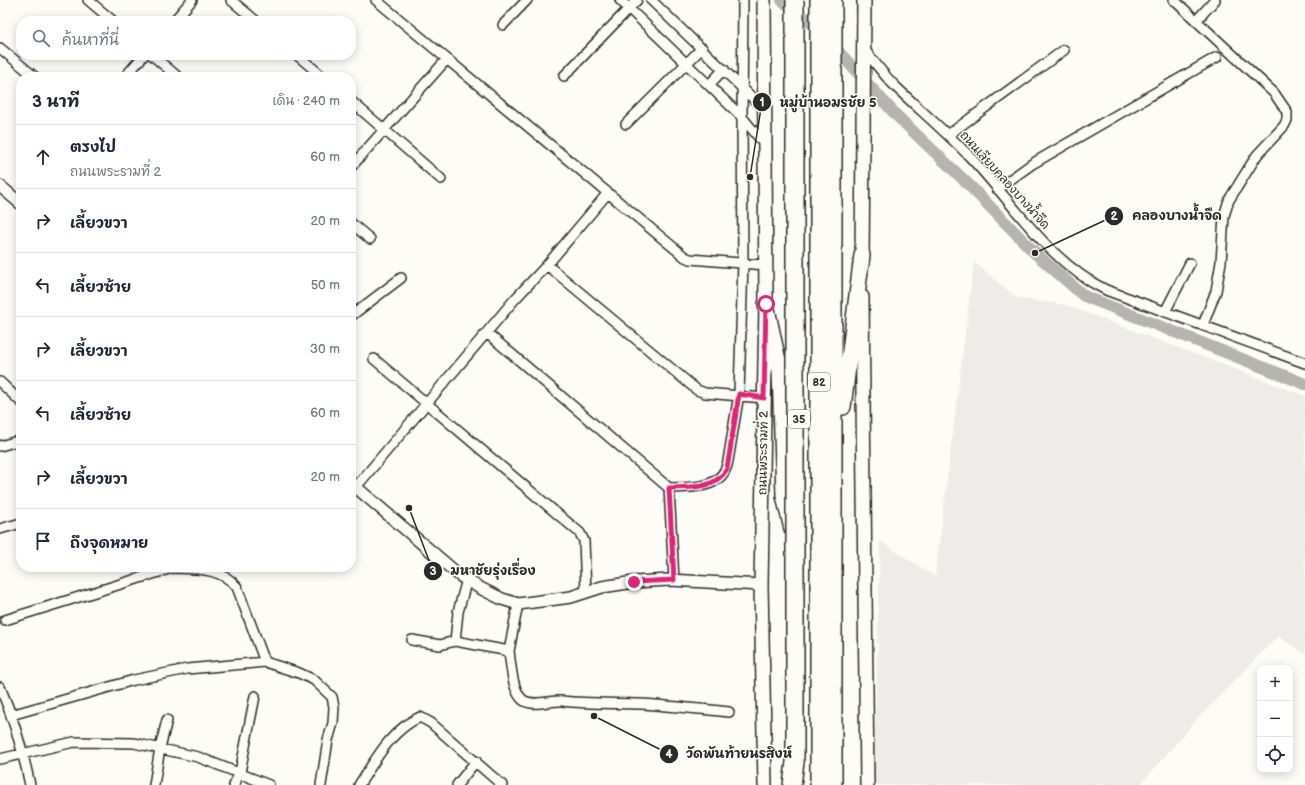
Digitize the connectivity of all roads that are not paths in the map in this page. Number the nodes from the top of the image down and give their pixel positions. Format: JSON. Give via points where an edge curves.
{"nodes":[{"id":1,"x":88,"y":0,"type":"edge"},
{"id":2,"x":192,"y":0,"type":"edge"},
{"id":3,"x":231,"y":0,"type":"edge"},
{"id":4,"x":376,"y":0,"type":"edge"},
{"id":5,"x":527,"y":0,"type":"edge"},
{"id":6,"x":620,"y":0,"type":"edge"},
{"id":7,"x":637,"y":0,"type":"edge"},
{"id":8,"x":651,"y":0,"type":"edge"},
{"id":9,"x":743,"y":0,"type":"edge"},
{"id":10,"x":796,"y":0,"type":"edge"},
{"id":11,"x":819,"y":0,"type":"edge"},
{"id":12,"x":834,"y":0,"type":"edge"},
{"id":13,"x":864,"y":0,"type":"edge"},
{"id":14,"x":1174,"y":0,"type":"edge"},
{"id":15,"x":1215,"y":0,"type":"edge"},
{"id":16,"x":764,"y":1,"type":"edge"},
{"id":17,"x":629,"y":9,"type":"junction"},
{"id":18,"x":107,"y":16,"type":"edge"},
{"id":19,"x":178,"y":16,"type":"edge"},
{"id":20,"x":250,"y":16,"type":"edge"},
{"id":21,"x":1196,"y":21,"type":"junction"},
{"id":22,"x":503,"y":25,"type":"dead end"},
{"id":23,"x":0,"y":48,"type":"edge"},
{"id":24,"x":702,"y":48,"type":"junction"},
{"id":25,"x":1064,"y":50,"type":"dead end"},
{"id":26,"x":862,"y":53,"type":"junction"},
{"id":27,"x":1217,"y":57,"type":"dead end"},
{"id":28,"x":447,"y":59,"type":"junction"},
{"id":29,"x":140,"y":60,"type":"edge"},
{"id":30,"x":158,"y":60,"type":"edge"},
{"id":31,"x":303,"y":60,"type":"edge"},
{"id":32,"x":687,"y":64,"type":"junction"},
{"id":33,"x":724,"y":69,"type":"junction"},
{"id":34,"x":29,"y":72,"type":"edge"},
{"id":35,"x":129,"y":72,"type":"edge"},
{"id":36,"x":172,"y":72,"type":"edge"},
{"id":37,"x":317,"y":72,"type":"edge"},
{"id":38,"x":564,"y":76,"type":"dead end"},
{"id":39,"x":709,"y":85,"type":"junction"},
{"id":40,"x":742,"y":88,"type":"junction"},
{"id":41,"x":356,"y":105,"type":"edge"},
{"id":42,"x":765,"y":110,"type":"junction"},
{"id":43,"x":742,"y":117,"type":"junction"},
{"id":44,"x":626,"y":124,"type":"dead end"},
{"id":45,"x":384,"y":129,"type":"junction"},
{"id":46,"x":948,"y":135,"type":"junction"},
{"id":47,"x":765,"y":145,"type":"junction"},
{"id":48,"x":356,"y":161,"type":"edge"},
{"id":49,"x":441,"y":179,"type":"dead end"},
{"id":50,"x":0,"y":186,"type":"edge"},
{"id":51,"x":997,"y":189,"type":"junction"},
{"id":52,"x":607,"y":194,"type":"junction"},
{"id":53,"x":16,"y":199,"type":"edge"},
{"id":54,"x":356,"y":227,"type":"edge"},
{"id":55,"x":370,"y":239,"type":"dead end"},
{"id":56,"x":862,"y":255,"type":"junction"},
{"id":57,"x":743,"y":262,"type":"junction"},
{"id":58,"x":1190,"y":263,"type":"dead end"},
{"id":59,"x":547,"y":265,"type":"junction"},
{"id":60,"x":766,"y":265,"type":"junction"},
{"id":61,"x":401,"y":278,"type":"dead end"},
{"id":62,"x":766,"y":304,"type":"junction"},
{"id":63,"x":356,"y":312,"type":"edge"},
{"id":64,"x":1165,"y":312,"type":"junction"},
{"id":65,"x":1203,"y":325,"type":"junction"},
{"id":66,"x":486,"y":333,"type":"junction"},
{"id":67,"x":374,"y":359,"type":"dead end"},
{"id":68,"x":1305,"y":363,"type":"edge"},
{"id":69,"x":0,"y":382,"type":"edge"},
{"id":70,"x":739,"y":394,"type":"junction"},
{"id":71,"x":16,"y":397,"type":"edge"},
{"id":72,"x":764,"y":398,"type":"junction"},
{"id":73,"x":426,"y":404,"type":"junction"},
{"id":74,"x":16,"y":441,"type":"edge"},
{"id":75,"x":0,"y":446,"type":"edge"},
{"id":76,"x":356,"y":483,"type":"edge"},
{"id":77,"x":356,"y":487,"type":"edge"},
{"id":78,"x":669,"y":488,"type":"junction"},
{"id":79,"x":16,"y":524,"type":"edge"},
{"id":80,"x":834,"y":527,"type":"junction"},
{"id":81,"x":0,"y":529,"type":"edge"},
{"id":82,"x":800,"y":537,"type":"junction"},
{"id":83,"x":158,"y":572,"type":"edge"},
{"id":84,"x":213,"y":572,"type":"edge"},
{"id":85,"x":467,"y":580,"type":"junction"},
{"id":86,"x":674,"y":580,"type":"junction"},
{"id":87,"x":761,"y":584,"type":"junction"},
{"id":88,"x":586,"y":592,"type":"junction"},
{"id":89,"x":518,"y":604,"type":"junction"},
{"id":90,"x":4,"y":620,"type":"dead end"},
{"id":91,"x":412,"y":640,"type":"dead end"},
{"id":92,"x":455,"y":641,"type":"junction"},
{"id":93,"x":509,"y":651,"type":"junction"},
{"id":94,"x":265,"y":662,"type":"junction"},
{"id":95,"x":0,"y":688,"type":"edge"},
{"id":96,"x":255,"y":696,"type":"dead end"},
{"id":97,"x":729,"y":712,"type":"dead end"},
{"id":98,"x":11,"y":715,"type":"junction"},
{"id":99,"x":168,"y":720,"type":"dead end"},
{"id":100,"x":160,"y":748,"type":"junction"},
{"id":101,"x":23,"y":754,"type":"junction"},
{"id":102,"x":0,"y":759,"type":"edge"},
{"id":103,"x":476,"y":761,"type":"junction"},
{"id":104,"x":819,"y":764,"type":"junction"},
{"id":105,"x":240,"y":772,"type":"junction"},
{"id":106,"x":30,"y":785,"type":"edge"},
{"id":107,"x":154,"y":785,"type":"edge"},
{"id":108,"x":234,"y":785,"type":"edge"},
{"id":109,"x":269,"y":785,"type":"edge"},
{"id":110,"x":321,"y":785,"type":"edge"},
{"id":111,"x":359,"y":785,"type":"edge"},
{"id":112,"x":457,"y":785,"type":"edge"},
{"id":113,"x":502,"y":785,"type":"edge"},
{"id":114,"x":765,"y":785,"type":"edge"},
{"id":115,"x":793,"y":785,"type":"edge"},
{"id":116,"x":800,"y":785,"type":"edge"},
{"id":117,"x":819,"y":785,"type":"edge"},
{"id":118,"x":823,"y":785,"type":"edge"},
{"id":119,"x":834,"y":785,"type":"edge"},
{"id":120,"x":867,"y":785,"type":"edge"}],
"edges":[{"from":1,"to":18,"type":"street"},
{"from":2,"to":19,"type":"street"},
{"from":3,"to":20,"type":"street"},
{"from":4,"to":28,"type":"street"},
{"from":5,"to":22,"type":"street"},
{"from":6,"to":17,"type":"street"},
{"from":7,"to":17,"type":"street"},
{"from":8,"to":24,"type":"street"},
{"from":9,"to":40,"type":"street"},
{"from":10,"to":82,"type":"highway","number":"35","bridge":true},
{"from":10,"to":115,"type":"highway","number":"82","bridge":true},
{"from":11,"to":104,"type":"highway","number":"82"},
{"from":12,"to":80,"type":"highway"},
{"from":13,"to":26,"type":"main road"},
{"from":14,"to":21,"type":"street"},
{"from":15,"to":21,"type":"street"},
{"from":16,"to":42,"type":"main road","name":"ถนนพระรามที่ 2"},
{"from":17,"to":32,"type":"street"},
{"from":17,"to":38,"type":"street"},
{"from":21,"to":65,"type":"street","via":[[1274,93],[1286,112],[1287,120],[1257,155],[1229,200],[1224,216],[1216,291]]},
{"from":23,"to":34,"type":"street"},
{"from":24,"to":32,"type":"street"},
{"from":24,"to":33,"type":"street"},
{"from":25,"to":46,"type":"street"},
{"from":26,"to":46,"type":"street","name":"ถนนเลียบคลองบางน้ำจืด"},
{"from":26,"to":56,"type":"main road"},
{"from":27,"to":51,"type":"street","via":[[1032,164]]},
{"from":28,"to":45,"type":"street"},
{"from":28,"to":52,"type":"street"},
{"from":29,"to":35,"type":"street"},
{"from":30,"to":36,"type":"street"},
{"from":31,"to":37,"type":"street"},
{"from":32,"to":39,"type":"street"},
{"from":32,"to":44,"type":"street"},
{"from":33,"to":39,"type":"street"},
{"from":33,"to":40,"type":"street"},
{"from":39,"to":43,"type":"street"},
{"from":40,"to":42,"type":"street"},
{"from":40,"to":43,"type":"street"},
{"from":41,"to":45,"type":"street"},
{"from":42,"to":47,"type":"main road","name":"ถนนพระรามที่ 2"},
{"from":43,"to":47,"type":"street"},
{"from":43,"to":57,"type":"street"},
{"from":45,"to":48,"type":"street"},
{"from":45,"to":49,"type":"street"},
{"from":46,"to":51,"type":"street","name":"ถนนเลียบคลองบางน้ำจืด"},
{"from":47,"to":60,"type":"main road","name":"ถนนพระรามที่ 2"},
{"from":50,"to":53,"type":"street"},
{"from":51,"to":64,"type":"street","name":"ถนนเลียบคลองบางน้ำจืด","via":[[1059,256],[1088,279],[1106,290]]},
{"from":52,"to":57,"type":"street","via":[[685,257]]},
{"from":52,"to":59,"type":"street"},
{"from":54,"to":55,"type":"street"},
{"from":56,"to":80,"type":"highway","via":[[847,367]]},
{"from":56,"to":120,"type":"main road"},
{"from":57,"to":60,"type":"street"},
{"from":57,"to":70,"type":"street"},
{"from":58,"to":64,"type":"street"},
{"from":59,"to":66,"type":"street"},
{"from":59,"to":70,"type":"street","via":[[697,390],[704,393]]},
{"from":60,"to":62,"type":"main road","name":"ถนนพระรามที่ 2"},
{"from":61,"to":63,"type":"street"},
{"from":62,"to":72,"type":"main road","name":"ถนนพระรามที่ 2"},
{"from":62,"to":82,"type":"highway","via":[[780,370],[784,496],[790,523]]},
{"from":64,"to":65,"type":"street","name":"ถนนเลียบคลองบางน้ำจืด"},
{"from":65,"to":68,"type":"street","name":"ถนนเลียบคลองบางน้ำจืด"},
{"from":66,"to":73,"type":"street"},
{"from":66,"to":78,"type":"street"},
{"from":67,"to":73,"type":"street"},
{"from":69,"to":71,"type":"street"},
{"from":70,"to":72,"type":"street"},
{"from":70,"to":78,"type":"street","via":[[727,469],[722,477],[702,487]]},
{"from":72,"to":87,"type":"main road","name":"ถนนพระรามที่ 2"},
{"from":73,"to":76,"type":"street"},
{"from":73,"to":88,"type":"street","via":[[580,532],[584,541]]},
{"from":74,"to":75,"type":"street"},
{"from":77,"to":85,"type":"street"},
{"from":78,"to":86,"type":"street"},
{"from":79,"to":81,"type":"street"},
{"from":80,"to":119,"type":"highway"},
{"from":82,"to":116,"type":"highway","number":"35"},
{"from":83,"to":90,"type":"street"},
{"from":84,"to":94,"type":"street","via":[[223,574],[237,587]]},
{"from":85,"to":89,"type":"street","via":[[502,599]]},
{"from":85,"to":92,"type":"street","via":[[458,612]]},
{"from":86,"to":87,"type":"street"},
{"from":86,"to":88,"type":"street","via":[[634,582]]},
{"from":87,"to":114,"type":"main road","name":"ถนนพระรามที่ 2"},
{"from":88,"to":89,"type":"street","via":[[571,597]]},
{"from":89,"to":93,"type":"street"},
{"from":91,"to":92,"type":"street","via":[[440,645]]},
{"from":92,"to":93,"type":"street"},
{"from":93,"to":97,"type":"street","via":[[513,681],[521,698],[530,703],[557,701],[583,704],[640,704]]},
{"from":94,"to":98,"type":"street","via":[[187,669],[134,680]]},
{"from":94,"to":110,"type":"street","via":[[314,680],[332,697],[333,723]]},
{"from":95,"to":98,"type":"street"},
{"from":96,"to":105,"type":"street"},
{"from":98,"to":101,"type":"street"},
{"from":99,"to":100,"type":"street"},
{"from":100,"to":101,"type":"street","via":[[134,743],[74,742]]},
{"from":100,"to":105,"type":"street","via":[[198,757]]},
{"from":100,"to":107,"type":"street"},
{"from":101,"to":102,"type":"street"},
{"from":101,"to":106,"type":"street"},
{"from":103,"to":111,"type":"street","via":[[431,723],[420,717],[408,723],[389,740]]},
{"from":103,"to":112,"type":"street"},
{"from":103,"to":113,"type":"street"},
{"from":104,"to":117,"type":"highway","number":"82"},
{"from":104,"to":118,"type":"highway"},
{"from":105,"to":108,"type":"street"},
{"from":105,"to":109,"type":"street"}]}
